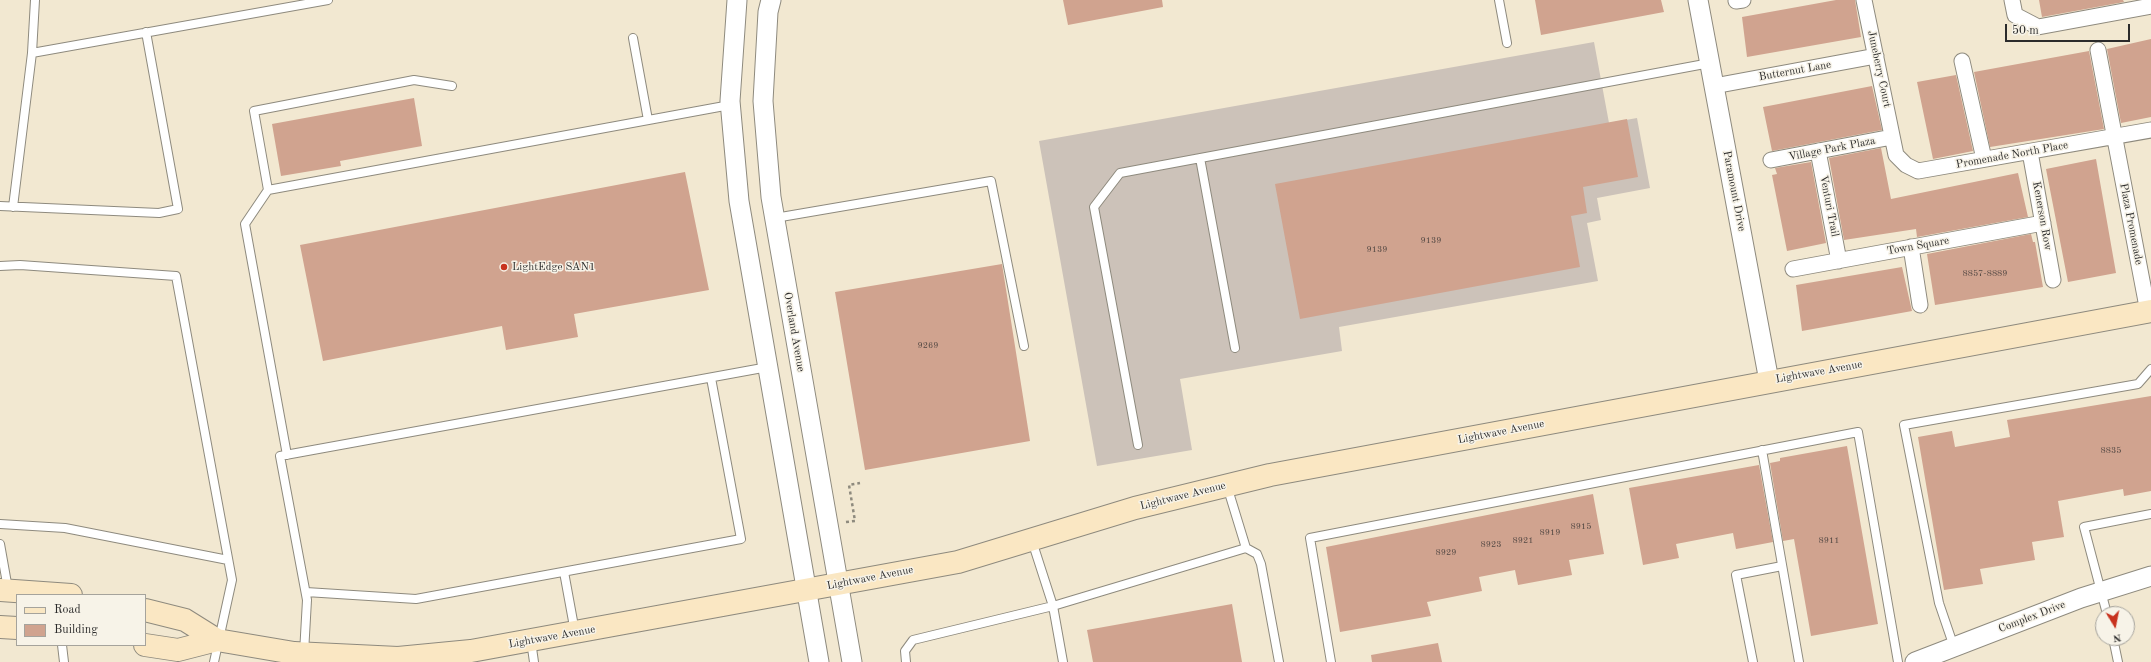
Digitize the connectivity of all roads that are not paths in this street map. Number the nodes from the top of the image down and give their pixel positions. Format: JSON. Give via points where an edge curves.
{"nodes":[{"id":1,"x":35,"y":0,"type":"edge"},
{"id":2,"x":328,"y":0,"type":"edge"},
{"id":3,"x":737,"y":0,"type":"edge"},
{"id":4,"x":770,"y":0,"type":"edge"},
{"id":5,"x":1499,"y":0,"type":"edge"},
{"id":6,"x":1698,"y":0,"type":"edge"},
{"id":7,"x":1864,"y":0,"type":"edge"},
{"id":8,"x":2012,"y":0,"type":"edge"},
{"id":9,"x":2151,"y":6,"type":"edge"},
{"id":10,"x":146,"y":32,"type":"junction"},
{"id":11,"x":633,"y":38,"type":"dead end"},
{"id":12,"x":1507,"y":43,"type":"dead end"},
{"id":13,"x":2098,"y":50,"type":"dead end"},
{"id":14,"x":32,"y":53,"type":"junction"},
{"id":15,"x":1876,"y":56,"type":"junction"},
{"id":16,"x":1962,"y":61,"type":"dead end"},
{"id":17,"x":1710,"y":63,"type":"junction"},
{"id":18,"x":452,"y":86,"type":"dead end"},
{"id":19,"x":1714,"y":86,"type":"junction"},
{"id":20,"x":730,"y":105,"type":"junction"},
{"id":21,"x":648,"y":120,"type":"junction"},
{"id":22,"x":2151,"y":130,"type":"edge"},
{"id":23,"x":1892,"y":137,"type":"junction"},
{"id":24,"x":2114,"y":137,"type":"junction"},
{"id":25,"x":1818,"y":151,"type":"junction"},
{"id":26,"x":2030,"y":152,"type":"junction"},
{"id":27,"x":1200,"y":158,"type":"junction"},
{"id":28,"x":1984,"y":159,"type":"junction"},
{"id":29,"x":1771,"y":160,"type":"dead end"},
{"id":30,"x":268,"y":190,"type":"junction"},
{"id":31,"x":0,"y":206,"type":"edge"},
{"id":32,"x":13,"y":207,"type":"junction"},
{"id":33,"x":775,"y":218,"type":"junction"},
{"id":34,"x":2043,"y":224,"type":"junction"},
{"id":35,"x":1911,"y":247,"type":"junction"},
{"id":36,"x":1839,"y":261,"type":"junction"},
{"id":37,"x":0,"y":266,"type":"edge"},
{"id":38,"x":1793,"y":269,"type":"dead end"},
{"id":39,"x":2053,"y":280,"type":"dead end"},
{"id":40,"x":1920,"y":304,"type":"dead end"},
{"id":41,"x":2149,"y":311,"type":"edge"},
{"id":42,"x":1024,"y":346,"type":"dead end"},
{"id":43,"x":1235,"y":348,"type":"dead end"},
{"id":44,"x":768,"y":368,"type":"junction"},
{"id":45,"x":2151,"y":369,"type":"edge"},
{"id":46,"x":711,"y":378,"type":"junction"},
{"id":47,"x":1769,"y":381,"type":"junction"},
{"id":48,"x":1138,"y":445,"type":"dead end"},
{"id":49,"x":1762,"y":450,"type":"junction"},
{"id":50,"x":287,"y":455,"type":"junction"},
{"id":51,"x":1227,"y":485,"type":"junction"},
{"id":52,"x":2151,"y":514,"type":"edge"},
{"id":53,"x":0,"y":524,"type":"edge"},
{"id":54,"x":1032,"y":540,"type":"junction"},
{"id":55,"x":0,"y":544,"type":"edge"},
{"id":56,"x":1246,"y":548,"type":"junction"},
{"id":57,"x":228,"y":560,"type":"junction"},
{"id":58,"x":1782,"y":566,"type":"junction"},
{"id":59,"x":564,"y":572,"type":"junction"},
{"id":60,"x":2151,"y":576,"type":"edge"},
{"id":61,"x":838,"y":584,"type":"junction"},
{"id":62,"x":4,"y":590,"type":"edge"},
{"id":63,"x":806,"y":590,"type":"junction"},
{"id":64,"x":2100,"y":591,"type":"junction"},
{"id":65,"x":306,"y":592,"type":"junction"},
{"id":66,"x":58,"y":594,"type":"edge"},
{"id":67,"x":1053,"y":606,"type":"junction"},
{"id":68,"x":2104,"y":606,"type":"edge"},
{"id":69,"x":146,"y":610,"type":"edge"},
{"id":70,"x":0,"y":627,"type":"edge"},
{"id":71,"x":16,"y":628,"type":"edge"},
{"id":72,"x":575,"y":632,"type":"junction"},
{"id":73,"x":217,"y":640,"type":"junction"},
{"id":74,"x":530,"y":640,"type":"junction"},
{"id":75,"x":146,"y":645,"type":"edge"},
{"id":76,"x":62,"y":646,"type":"edge"},
{"id":77,"x":2115,"y":646,"type":"edge"},
{"id":78,"x":304,"y":654,"type":"junction"},
{"id":79,"x":1944,"y":654,"type":"edge"},
{"id":80,"x":64,"y":662,"type":"edge"},
{"id":81,"x":214,"y":662,"type":"edge"},
{"id":82,"x":534,"y":662,"type":"edge"},
{"id":83,"x":819,"y":662,"type":"edge"},
{"id":84,"x":852,"y":662,"type":"edge"},
{"id":85,"x":906,"y":662,"type":"edge"},
{"id":86,"x":1063,"y":662,"type":"edge"},
{"id":87,"x":1279,"y":662,"type":"edge"},
{"id":88,"x":1331,"y":662,"type":"edge"},
{"id":89,"x":1753,"y":662,"type":"edge"},
{"id":90,"x":1799,"y":662,"type":"edge"},
{"id":91,"x":1898,"y":662,"type":"edge"},
{"id":92,"x":1915,"y":662,"type":"edge"},
{"id":93,"x":2118,"y":662,"type":"edge"}],
"edges":[{"from":1,"to":14,"type":"lane"},
{"from":2,"to":10,"type":"lane"},
{"from":3,"to":20,"type":"street"},
{"from":4,"to":33,"type":"street","name":"Overland Avenue","via":[[763,101]]},
{"from":5,"to":12,"type":"lane"},
{"from":6,"to":17,"type":"street","name":"Paramount Drive"},
{"from":7,"to":15,"type":"street","name":"Juneberry Court"},
{"from":8,"to":9,"type":"street","via":[[2015,15],[2038,27]]},
{"from":10,"to":14,"type":"lane"},
{"from":10,"to":32,"type":"lane","via":[[178,209],[159,213]]},
{"from":11,"to":21,"type":"lane"},
{"from":13,"to":24,"type":"street"},
{"from":14,"to":32,"type":"lane"},
{"from":15,"to":19,"type":"street","name":"Butternut Lane"},
{"from":15,"to":23,"type":"street","name":"Juneberry Court"},
{"from":16,"to":28,"type":"street"},
{"from":17,"to":19,"type":"street","name":"Paramount Drive"},
{"from":17,"to":27,"type":"lane"},
{"from":18,"to":30,"type":"lane","via":[[414,80],[254,111]]},
{"from":19,"to":47,"type":"street","name":"Paramount Drive"},
{"from":20,"to":21,"type":"lane"},
{"from":20,"to":44,"type":"street","via":[[739,201]]},
{"from":21,"to":30,"type":"lane"},
{"from":22,"to":24,"type":"street","name":"Promenade North Place"},
{"from":23,"to":25,"type":"street","name":"Village Park Plaza"},
{"from":23,"to":28,"type":"street","name":"Promenade North Place","via":[[1896,155],[1906,165],[1918,171]]},
{"from":24,"to":26,"type":"street","name":"Promenade North Place"},
{"from":24,"to":41,"type":"street","name":"Plaza Promenade"},
{"from":25,"to":29,"type":"street","name":"Village Park Plaza"},
{"from":25,"to":36,"type":"street","name":"Venturi Trail"},
{"from":26,"to":28,"type":"street","name":"Promenade North Place"},
{"from":26,"to":34,"type":"street","name":"Kenerson Row"},
{"from":27,"to":43,"type":"lane"},
{"from":27,"to":48,"type":"lane","via":[[1120,173],[1094,207]]},
{"from":30,"to":50,"type":"lane","via":[[245,224]]},
{"from":31,"to":32,"type":"lane"},
{"from":33,"to":42,"type":"lane","via":[[992,181]]},
{"from":33,"to":61,"type":"street","name":"Overland Avenue"},
{"from":34,"to":35,"type":"street","name":"Town Square"},
{"from":34,"to":39,"type":"street","name":"Kenerson Row"},
{"from":35,"to":36,"type":"street","name":"Town Square"},
{"from":35,"to":40,"type":"street"},
{"from":36,"to":38,"type":"street","name":"Town Square"},
{"from":37,"to":57,"type":"lane","via":[[20,265],[176,276]]},
{"from":41,"to":47,"type":"main road","name":"Lightwave Avenue"},
{"from":44,"to":46,"type":"lane"},
{"from":44,"to":63,"type":"street"},
{"from":45,"to":79,"type":"lane","via":[[2138,384],[1904,425],[1939,603]]},
{"from":46,"to":50,"type":"lane"},
{"from":46,"to":59,"type":"lane","via":[[741,539]]},
{"from":47,"to":51,"type":"main road","name":"Lightwave Avenue"},
{"from":49,"to":58,"type":"lane"},
{"from":49,"to":88,"type":"lane","via":[[1310,538]]},
{"from":49,"to":91,"type":"lane","via":[[1858,432]]},
{"from":50,"to":65,"type":"lane","via":[[280,456]]},
{"from":51,"to":54,"type":"main road","name":"Lightwave Avenue","via":[[1135,508]]},
{"from":51,"to":56,"type":"lane"},
{"from":52,"to":64,"type":"lane","via":[[2084,527]]},
{"from":53,"to":57,"type":"lane","via":[[65,528]]},
{"from":54,"to":61,"type":"main road","name":"Lightwave Avenue","via":[[958,562]]},
{"from":54,"to":67,"type":"lane"},
{"from":55,"to":62,"type":"lane"},
{"from":56,"to":67,"type":"lane"},
{"from":56,"to":87,"type":"lane","via":[[1257,554],[1261,564]]},
{"from":57,"to":73,"type":"lane","via":[[232,580]]},
{"from":58,"to":89,"type":"lane","via":[[1736,575]]},
{"from":58,"to":90,"type":"lane"},
{"from":59,"to":65,"type":"lane","via":[[416,599]]},
{"from":59,"to":72,"type":"lane"},
{"from":60,"to":64,"type":"street","name":"Complex Drive"},
{"from":61,"to":63,"type":"main road","name":"Lightwave Avenue"},
{"from":61,"to":84,"type":"street","name":"Overland Avenue"},
{"from":62,"to":66,"type":"main road"},
{"from":63,"to":72,"type":"main road","name":"Lightwave Avenue"},
{"from":63,"to":83,"type":"street"},
{"from":64,"to":68,"type":"lane"},
{"from":64,"to":79,"type":"street","name":"Complex Drive"},
{"from":65,"to":78,"type":"lane"},
{"from":67,"to":85,"type":"lane","via":[[913,640],[905,651]]},
{"from":67,"to":86,"type":"lane"},
{"from":69,"to":73,"type":"main road","name":"Lightwave Avenue","via":[[185,620]]},
{"from":70,"to":71,"type":"main road"},
{"from":72,"to":74,"type":"main road","name":"Lightwave Avenue"},
{"from":73,"to":75,"type":"main road","name":"Lightwave Avenue","via":[[178,650]]},
{"from":73,"to":78,"type":"main road","name":"Lightwave Avenue"},
{"from":73,"to":81,"type":"lane"},
{"from":74,"to":78,"type":"main road","name":"Lightwave Avenue","via":[[471,651],[398,658]]},
{"from":74,"to":82,"type":"lane"},
{"from":76,"to":80,"type":"lane"},
{"from":77,"to":93,"type":"lane"},
{"from":79,"to":92,"type":"street","name":"Complex Drive"}]}
